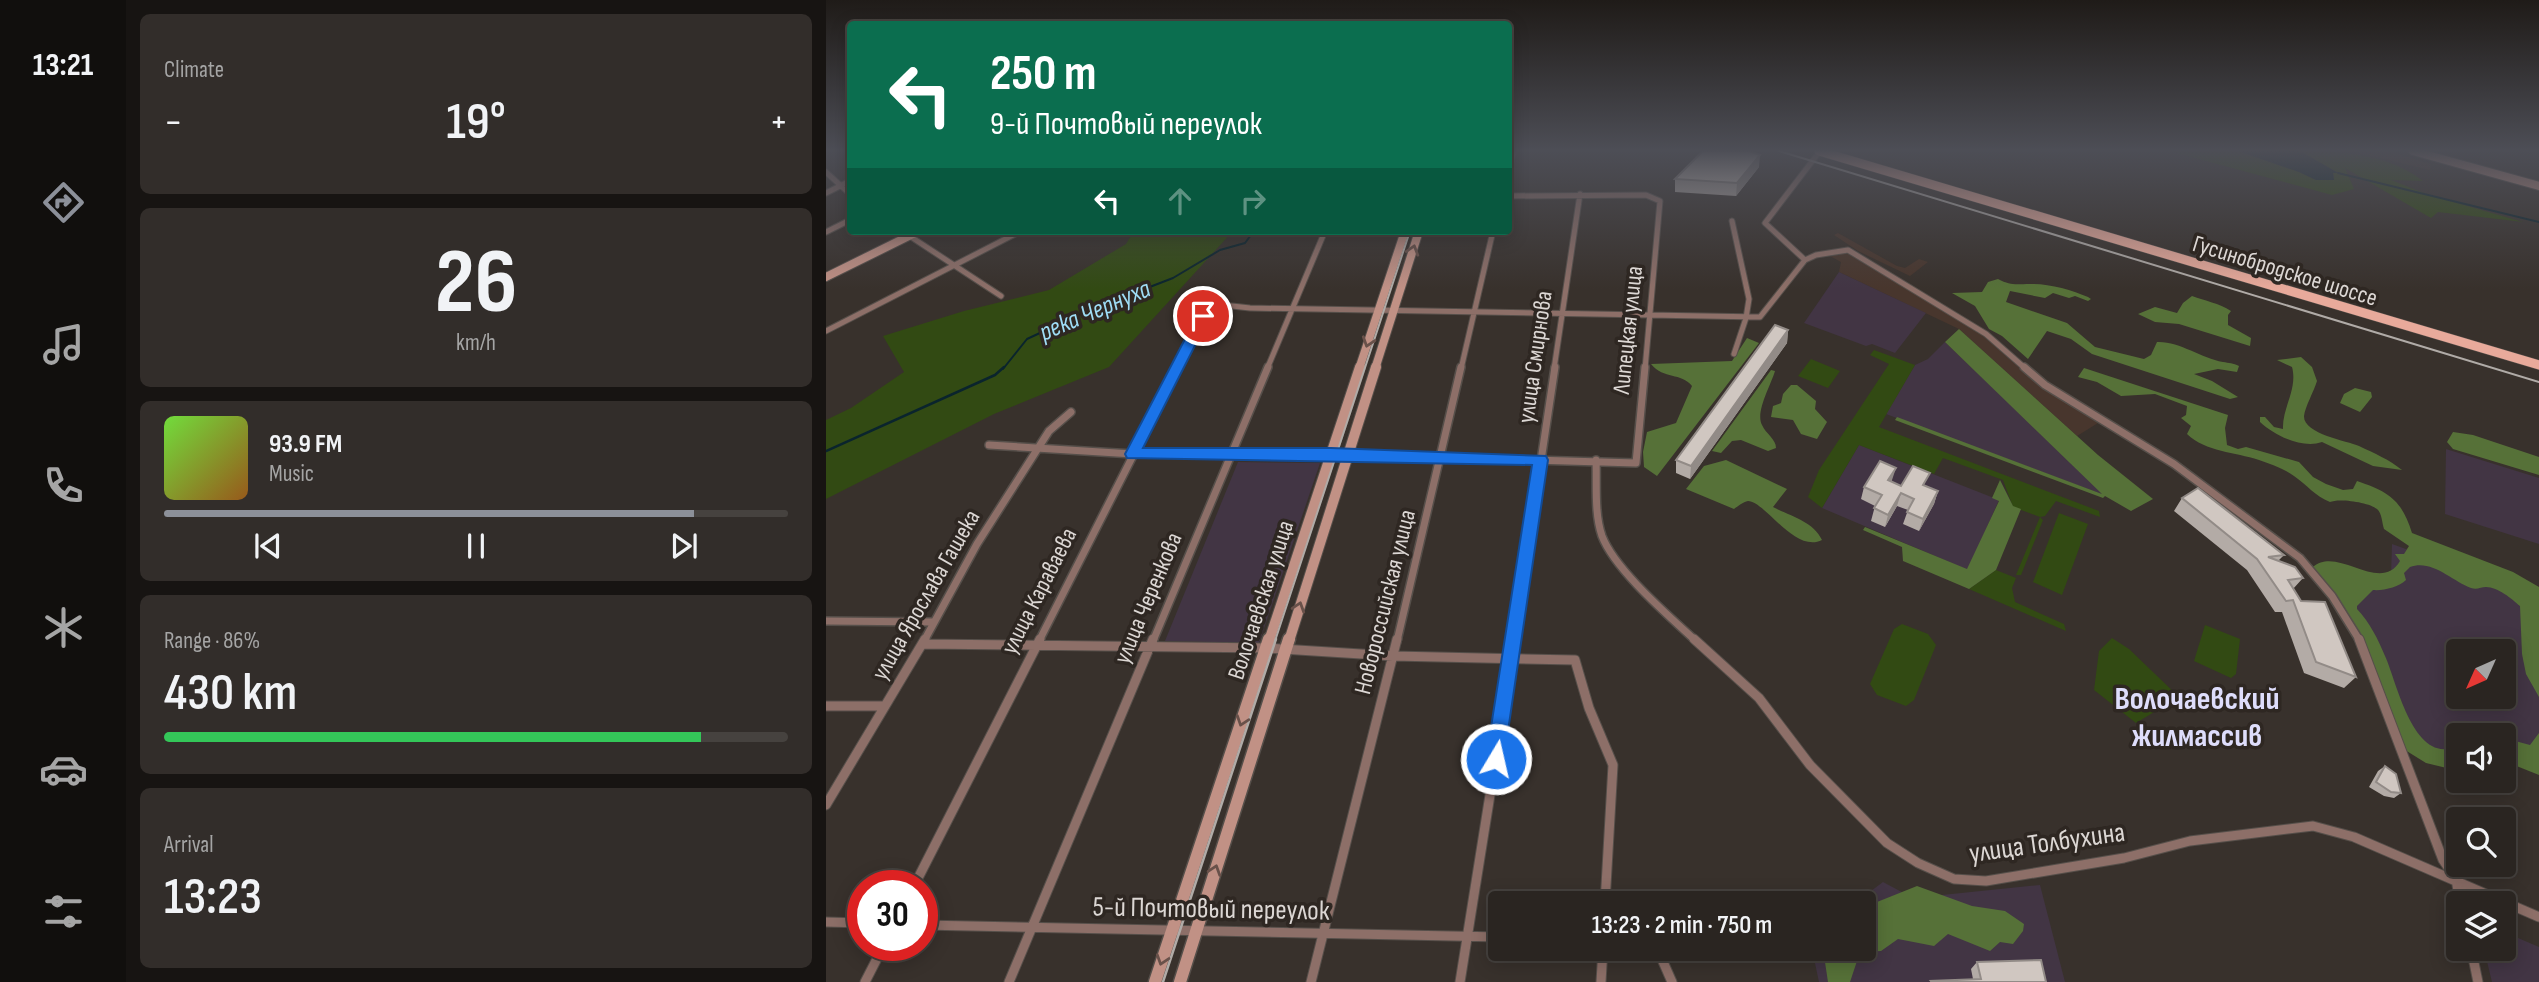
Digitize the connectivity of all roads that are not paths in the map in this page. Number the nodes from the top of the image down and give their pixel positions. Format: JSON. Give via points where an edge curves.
{"nodes":[{"id":1,"x":1580,"y":197,"type":"edge"},
{"id":2,"x":1650,"y":197,"type":"edge"},
{"id":3,"x":1785,"y":197,"type":"edge"},
{"id":4,"x":1971,"y":197,"type":"edge"},
{"id":5,"x":1732,"y":221,"type":"dead end"},
{"id":6,"x":847,"y":222,"type":"edge"},
{"id":7,"x":826,"y":232,"type":"edge"},
{"id":8,"x":902,"y":235,"type":"edge"},
{"id":9,"x":909,"y":235,"type":"edge"},
{"id":10,"x":1013,"y":235,"type":"edge"},
{"id":11,"x":1323,"y":235,"type":"edge"},
{"id":12,"x":1404,"y":235,"type":"edge"},
{"id":13,"x":1418,"y":235,"type":"edge"},
{"id":14,"x":1492,"y":235,"type":"edge"},
{"id":15,"x":1805,"y":260,"type":"junction"},
{"id":16,"x":954,"y":266,"type":"junction"},
{"id":17,"x":826,"y":277,"type":"edge"},
{"id":18,"x":1001,"y":296,"type":"dead end"},
{"id":19,"x":1223,"y":305,"type":"dead end"},
{"id":20,"x":1293,"y":308,"type":"junction"},
{"id":21,"x":1380,"y":309,"type":"junction"},
{"id":22,"x":1395,"y":309,"type":"junction"},
{"id":23,"x":1472,"y":311,"type":"junction"},
{"id":24,"x":1561,"y":313,"type":"junction"},
{"id":25,"x":1650,"y":313,"type":"junction"},
{"id":26,"x":1203,"y":316,"type":"dead end"},
{"id":27,"x":1746,"y":318,"type":"junction"},
{"id":28,"x":826,"y":331,"type":"edge"},
{"id":29,"x":1734,"y":354,"type":"dead end"},
{"id":30,"x":2539,"y":365,"type":"edge"},
{"id":31,"x":1071,"y":412,"type":"dead end"},
{"id":32,"x":989,"y":445,"type":"dead end"},
{"id":33,"x":1038,"y":449,"type":"junction"},
{"id":34,"x":1133,"y":454,"type":"junction"},
{"id":35,"x":1231,"y":454,"type":"junction"},
{"id":36,"x":1331,"y":454,"type":"junction"},
{"id":37,"x":1348,"y":454,"type":"junction"},
{"id":38,"x":1440,"y":457,"type":"junction"},
{"id":39,"x":1540,"y":460,"type":"junction"},
{"id":40,"x":1596,"y":460,"type":"junction"},
{"id":41,"x":826,"y":621,"type":"edge"},
{"id":42,"x":933,"y":622,"type":"junction"},
{"id":43,"x":922,"y":644,"type":"junction"},
{"id":44,"x":1034,"y":646,"type":"junction"},
{"id":45,"x":1148,"y":647,"type":"junction"},
{"id":46,"x":1267,"y":648,"type":"junction"},
{"id":47,"x":1285,"y":650,"type":"junction"},
{"id":48,"x":1393,"y":656,"type":"junction"},
{"id":49,"x":1512,"y":657,"type":"junction"},
{"id":50,"x":826,"y":706,"type":"edge"},
{"id":51,"x":883,"y":706,"type":"junction"},
{"id":52,"x":826,"y":805,"type":"edge"},
{"id":53,"x":922,"y":870,"type":"edge"},
{"id":54,"x":2456,"y":879,"type":"junction"},
{"id":55,"x":1606,"y":891,"type":"edge"},
{"id":56,"x":2458,"y":891,"type":"edge"},
{"id":57,"x":2539,"y":917,"type":"edge"},
{"id":58,"x":826,"y":922,"type":"edge"},
{"id":59,"x":847,"y":923,"type":"edge"},
{"id":60,"x":938,"y":926,"type":"edge"},
{"id":61,"x":1031,"y":929,"type":"junction"},
{"id":62,"x":1172,"y":932,"type":"junction"},
{"id":63,"x":1195,"y":932,"type":"junction"},
{"id":64,"x":1322,"y":933,"type":"junction"},
{"id":65,"x":1467,"y":936,"type":"junction"},
{"id":66,"x":1488,"y":936,"type":"edge"},
{"id":67,"x":875,"y":961,"type":"edge"},
{"id":68,"x":1602,"y":961,"type":"edge"},
{"id":69,"x":1663,"y":961,"type":"edge"},
{"id":70,"x":2473,"y":961,"type":"edge"},
{"id":71,"x":864,"y":982,"type":"edge"},
{"id":72,"x":1009,"y":982,"type":"edge"},
{"id":73,"x":1155,"y":982,"type":"edge"},
{"id":74,"x":1180,"y":982,"type":"edge"},
{"id":75,"x":1311,"y":982,"type":"edge"},
{"id":76,"x":1460,"y":982,"type":"edge"},
{"id":77,"x":1601,"y":982,"type":"edge"},
{"id":78,"x":1672,"y":982,"type":"edge"},
{"id":79,"x":2478,"y":982,"type":"edge"}],
"edges":[{"from":1,"to":24,"type":"street","name":"улица Смирнова"},
{"from":2,"to":25,"type":"street","name":"Липецкая улица","via":[[1660,201]]},
{"from":3,"to":15,"type":"street","via":[[1766,222]]},
{"from":4,"to":30,"type":"main road","name":"Гусинобродское шоссе"},
{"from":5,"to":27,"type":"street","via":[[1749,299]]},
{"from":6,"to":7,"type":"street"},
{"from":8,"to":17,"type":"main road"},
{"from":9,"to":16,"type":"street"},
{"from":10,"to":16,"type":"street"},
{"from":11,"to":20,"type":"street","name":"улица Черенкова"},
{"from":12,"to":21,"type":"main road","name":"Волочаевская улица"},
{"from":22,"to":13,"type":"main road","name":"Волочаевская улица","one_way":true},
{"from":14,"to":23,"type":"street","name":"Новороссийская улица"},
{"from":15,"to":27,"type":"street","via":[[1760,317]]},
{"from":15,"to":54,"type":"street","via":[[1848,250],[1873,263],[1986,334],[2045,385],[2174,464],[2301,558],[2358,636],[2443,860]]},
{"from":16,"to":18,"type":"street"},
{"from":16,"to":28,"type":"street"},
{"from":19,"to":20,"type":"street"},
{"from":20,"to":21,"type":"street"},
{"from":20,"to":35,"type":"street","name":"улица Черенкова"},
{"from":21,"to":22,"type":"street"},
{"from":21,"to":36,"type":"main road","name":"Волочаевская улица","one_way":true},
{"from":22,"to":23,"type":"street"},
{"from":22,"to":37,"type":"main road","name":"Волочаевская улица"},
{"from":23,"to":24,"type":"street"},
{"from":23,"to":38,"type":"street","name":"Новороссийская улица"},
{"from":24,"to":25,"type":"street"},
{"from":24,"to":39,"type":"street","name":"улица Смирнова"},
{"from":25,"to":27,"type":"street"},
{"from":25,"to":40,"type":"street","name":"Липецкая улица","via":[[1636,463]]},
{"from":26,"to":34,"type":"street","name":"улица Караваева"},
{"from":27,"to":29,"type":"street"},
{"from":31,"to":33,"type":"street","name":"улица Ярослава Гашека","via":[[1049,431]]},
{"from":32,"to":33,"type":"street"},
{"from":33,"to":34,"type":"street"},
{"from":33,"to":42,"type":"street","name":"улица Ярослава Гашека","via":[[976,544]]},
{"from":34,"to":35,"type":"street"},
{"from":34,"to":44,"type":"street","name":"улица Караваева"},
{"from":35,"to":36,"type":"street"},
{"from":35,"to":45,"type":"street","name":"улица Черенкова"},
{"from":36,"to":37,"type":"street"},
{"from":36,"to":46,"type":"main road","name":"Волочаевская улица"},
{"from":37,"to":38,"type":"street"},
{"from":47,"to":37,"type":"main road","name":"Волочаевская улица","one_way":true},
{"from":38,"to":39,"type":"street"},
{"from":38,"to":48,"type":"street","name":"Новороссийская улица"},
{"from":39,"to":40,"type":"street"},
{"from":39,"to":49,"type":"street","name":"улица Смирнова"},
{"from":40,"to":54,"type":"street","name":"улица Толбухина","via":[[1602,535],[1631,577],[1759,698],[1810,765],[1887,844],[1918,863],[1954,879],[1997,879],[2124,858],[2190,841],[2313,826],[2354,836]]},
{"from":41,"to":42,"type":"street"},
{"from":42,"to":43,"type":"street","name":"улица Ярослава Гашека"},
{"from":43,"to":44,"type":"street"},
{"from":43,"to":51,"type":"street","name":"улица Ярослава Гашека"},
{"from":44,"to":45,"type":"street"},
{"from":44,"to":53,"type":"street","name":"улица Караваева"},
{"from":45,"to":46,"type":"street"},
{"from":45,"to":61,"type":"street","name":"улица Черенкова"},
{"from":46,"to":47,"type":"street"},
{"from":46,"to":62,"type":"main road","name":"Волочаевская улица","one_way":true},
{"from":47,"to":48,"type":"street"},
{"from":63,"to":47,"type":"main road","name":"Волочаевская улица","one_way":true},
{"from":48,"to":49,"type":"street"},
{"from":48,"to":64,"type":"street","name":"Новороссийская улица"},
{"from":49,"to":55,"type":"street","via":[[1575,660],[1613,765]]},
{"from":49,"to":65,"type":"street","name":"улица Смирнова"},
{"from":50,"to":51,"type":"street"},
{"from":51,"to":52,"type":"street","name":"улица Ярослава Гашека"},
{"from":54,"to":56,"type":"street"},
{"from":54,"to":57,"type":"street","name":"улица Толбухина"},
{"from":58,"to":59,"type":"street"},
{"from":60,"to":61,"type":"street","name":"5-й Почтовый переулок"},
{"from":61,"to":62,"type":"street","name":"5-й Почтовый переулок"},
{"from":61,"to":72,"type":"street","name":"улица Черенкова"},
{"from":62,"to":63,"type":"street","name":"5-й Почтовый переулок"},
{"from":62,"to":73,"type":"main road","name":"Волочаевская улица","one_way":true},
{"from":63,"to":64,"type":"street","name":"5-й Почтовый переулок"},
{"from":63,"to":74,"type":"main road","name":"Волочаевская улица"},
{"from":64,"to":65,"type":"street","name":"5-й Почтовый переулок"},
{"from":64,"to":75,"type":"street","name":"Новороссийская улица"},
{"from":65,"to":66,"type":"street","name":"5-й Почтовый переулок"},
{"from":65,"to":76,"type":"street","name":"улица Смирнова"},
{"from":67,"to":71,"type":"street"},
{"from":68,"to":77,"type":"street"},
{"from":69,"to":78,"type":"street"},
{"from":70,"to":79,"type":"street"}]}
